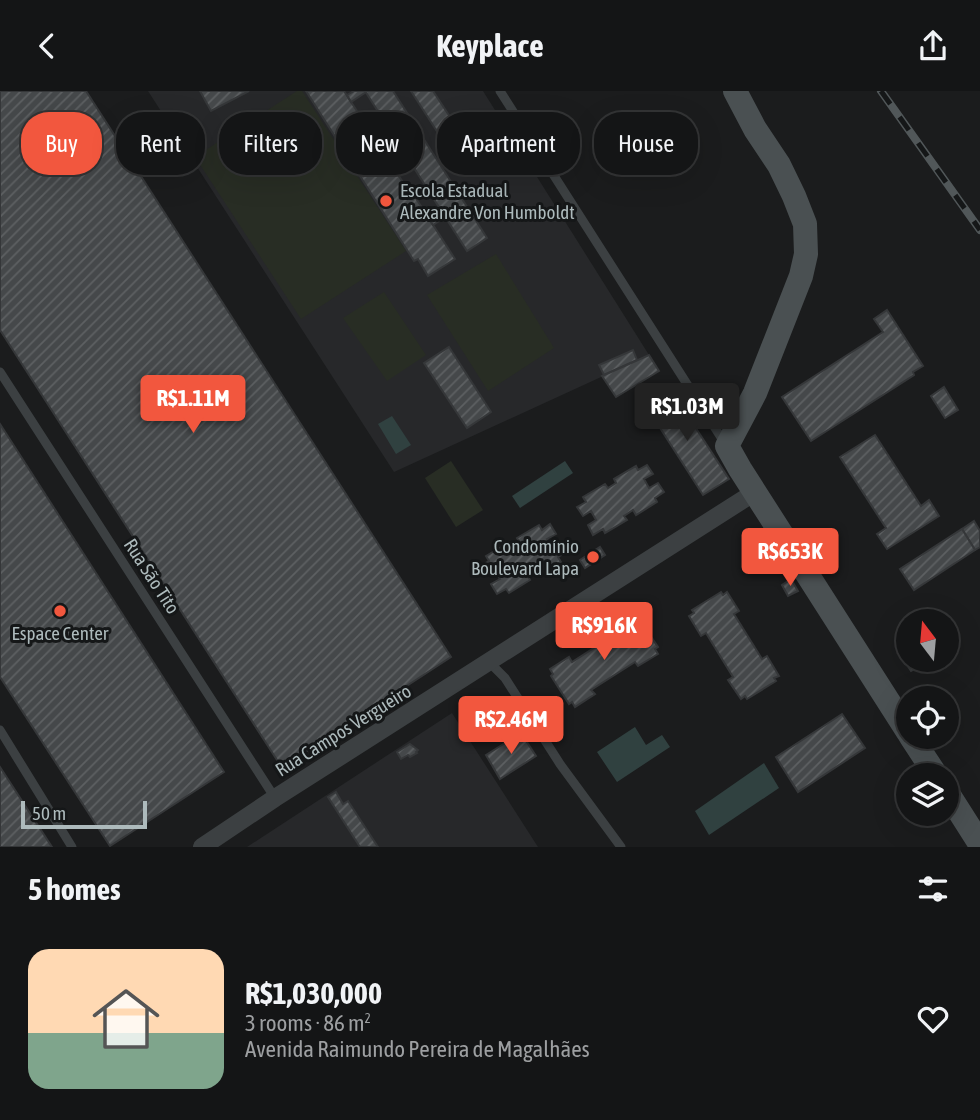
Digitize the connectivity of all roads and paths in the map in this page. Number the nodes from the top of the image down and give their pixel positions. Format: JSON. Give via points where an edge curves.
{"nodes":[{"id":1,"x":500,"y":91,"type":"edge"},
{"id":2,"x":735,"y":91,"type":"edge"},
{"id":3,"x":0,"y":372,"type":"edge"},
{"id":4,"x":727,"y":446,"type":"junction"},
{"id":5,"x":755,"y":492,"type":"junction"},
{"id":6,"x":489,"y":662,"type":"junction"},
{"id":7,"x":896,"y":713,"type":"edge"},
{"id":8,"x":0,"y":730,"type":"edge"},
{"id":9,"x":275,"y":798,"type":"junction"},
{"id":10,"x":959,"y":811,"type":"edge"},
{"id":11,"x":980,"y":844,"type":"edge"},
{"id":12,"x":72,"y":847,"type":"edge"},
{"id":13,"x":202,"y":847,"type":"edge"},
{"id":14,"x":621,"y":847,"type":"edge"}],
"edges":[{"from":1,"to":4,"type":"lane"},
{"from":2,"to":4,"type":"street","via":[[794,196],[805,223],[806,254],[802,276],[755,393]]},
{"from":3,"to":9,"type":"lane","name":"Rua São Tito"},
{"from":4,"to":5,"type":"street"},
{"from":5,"to":6,"type":"street","name":"Rua Campos Vergueiro"},
{"from":5,"to":7,"type":"street"},
{"from":6,"to":9,"type":"street","name":"Rua Campos Vergueiro"},
{"from":6,"to":14,"type":"lane","via":[[505,678]]},
{"from":8,"to":12,"type":"lane"},
{"from":9,"to":13,"type":"street","name":"Rua Campos Vergueiro"},
{"from":10,"to":11,"type":"street"}]}
